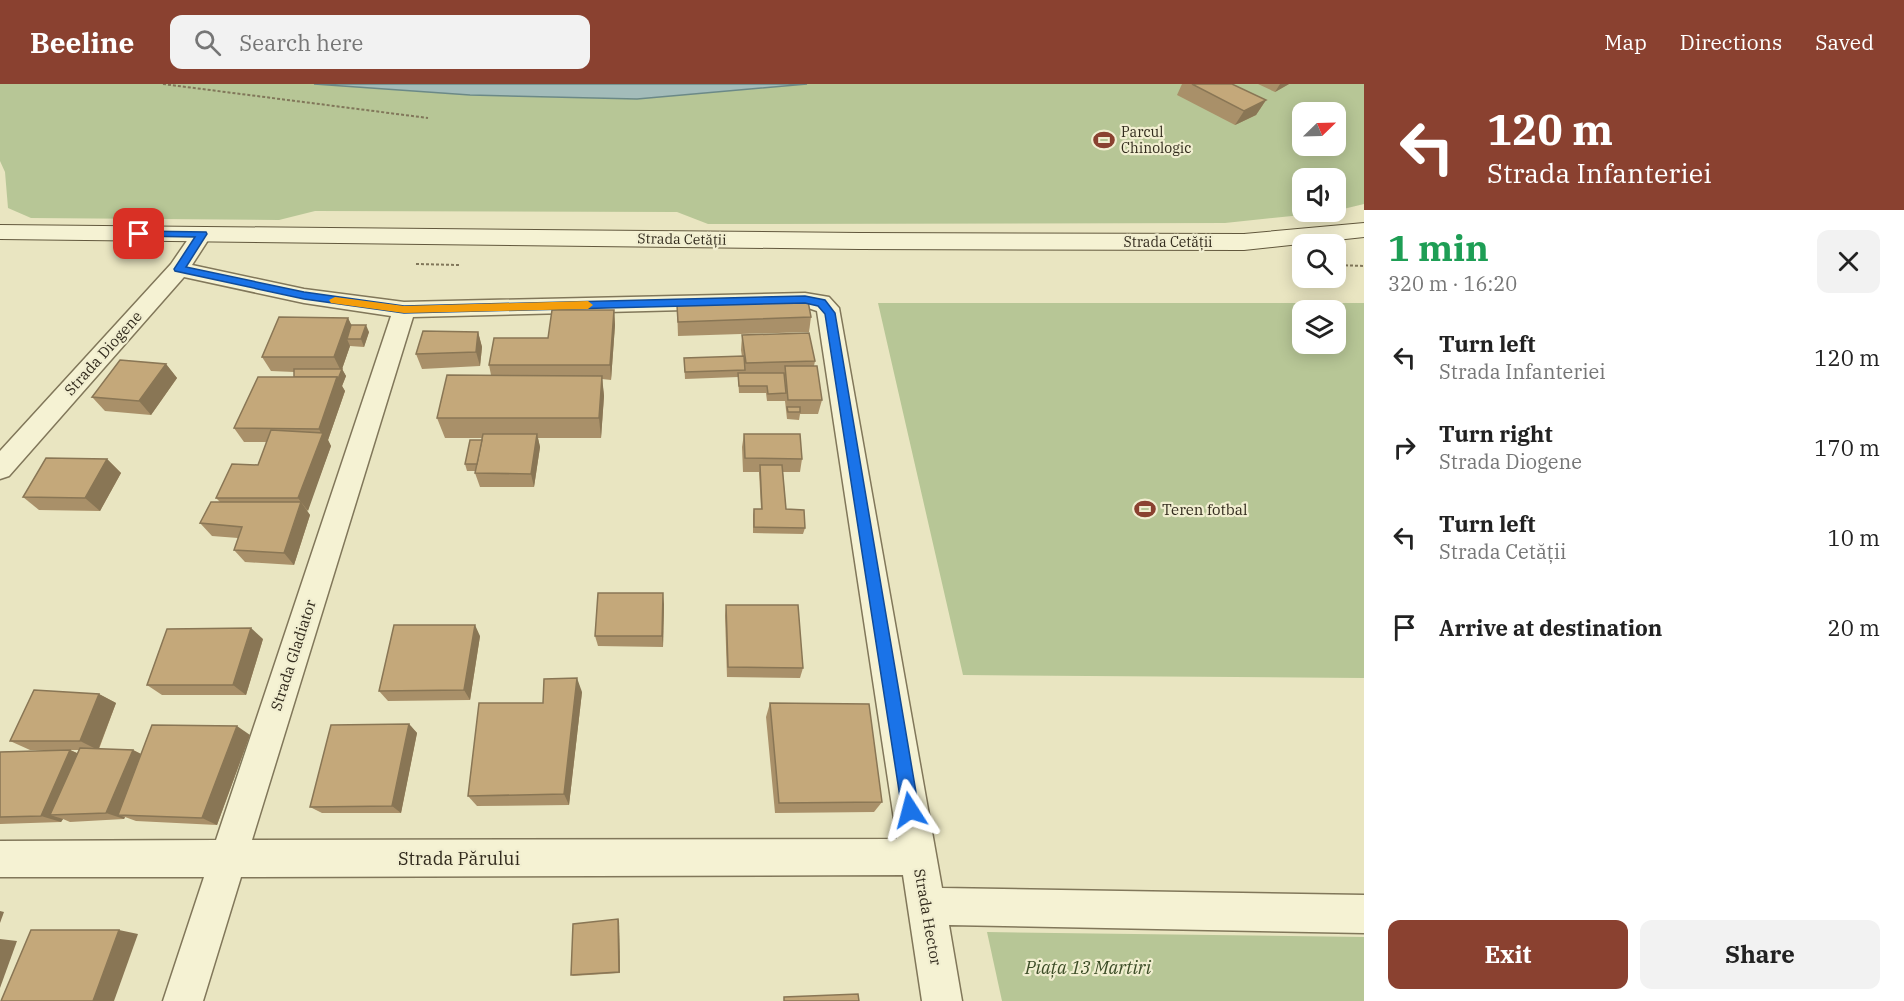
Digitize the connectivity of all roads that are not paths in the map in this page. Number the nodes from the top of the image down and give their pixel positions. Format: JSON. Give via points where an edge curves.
{"nodes":[{"id":1,"x":1364,"y":230,"type":"edge"},
{"id":2,"x":0,"y":232,"type":"edge"},
{"id":3,"x":202,"y":234,"type":"junction"},
{"id":4,"x":179,"y":269,"type":"junction"},
{"id":5,"x":404,"y":310,"type":"junction"},
{"id":6,"x":0,"y":469,"type":"edge"},
{"id":7,"x":918,"y":857,"type":"junction"},
{"id":8,"x":0,"y":859,"type":"edge"},
{"id":9,"x":228,"y":859,"type":"junction"},
{"id":10,"x":926,"y":906,"type":"junction"},
{"id":11,"x":1364,"y":914,"type":"edge"},
{"id":12,"x":183,"y":1001,"type":"edge"},
{"id":13,"x":942,"y":1001,"type":"edge"}],
"edges":[{"from":1,"to":3,"type":"street","name":"Strada Cetății","via":[[1244,242]]},
{"from":2,"to":3,"type":"street","name":"Strada Cetății"},
{"from":3,"to":4,"type":"street","name":"Strada Diogene"},
{"from":4,"to":5,"type":"street","via":[[304,296]]},
{"from":4,"to":6,"type":"street","name":"Strada Diogene"},
{"from":5,"to":7,"type":"street","name":"Strada Hector","via":[[805,300],[821,303],[830,313]]},
{"from":5,"to":9,"type":"street","name":"Strada Gladiator"},
{"from":7,"to":9,"type":"street","name":"Strada Părului"},
{"from":7,"to":10,"type":"street","name":"Strada Hector"},
{"from":8,"to":9,"type":"street","name":"Strada Părului"},
{"from":9,"to":12,"type":"street","name":"Strada Gladiator"},
{"from":10,"to":11,"type":"street"},
{"from":10,"to":13,"type":"street","name":"Strada Hector"}]}
